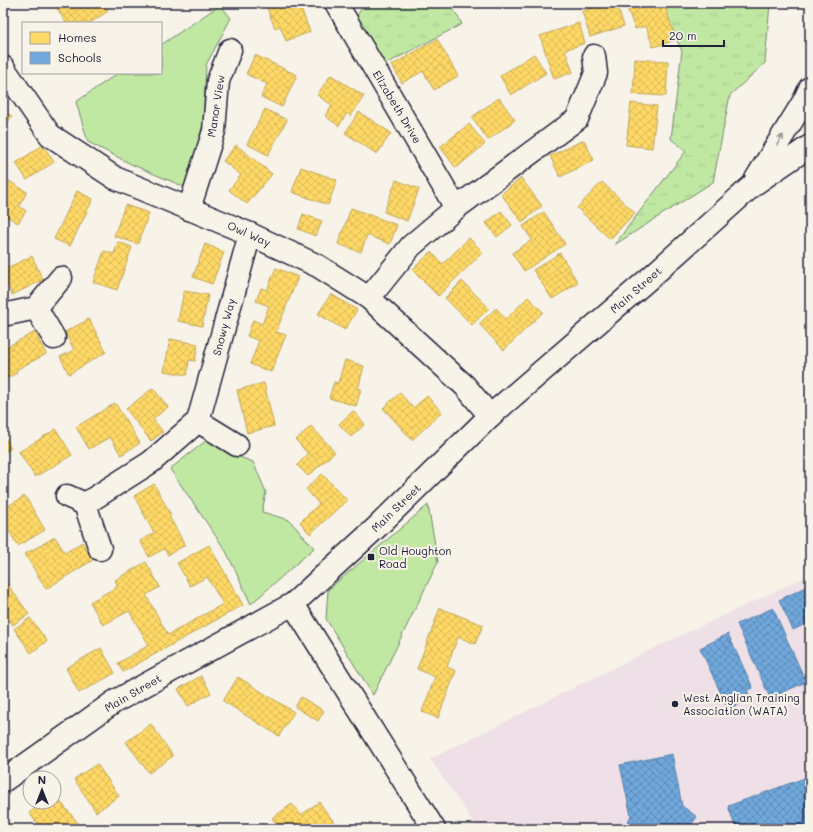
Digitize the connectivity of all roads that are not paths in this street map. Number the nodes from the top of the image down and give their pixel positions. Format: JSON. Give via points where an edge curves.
{"nodes":[{"id":1,"x":338,"y":4,"type":"edge"},
{"id":2,"x":230,"y":50,"type":"dead end"},
{"id":3,"x":3,"y":67,"type":"edge"},
{"id":4,"x":601,"y":67,"type":"dead end"},
{"id":5,"x":810,"y":88,"type":"edge"},
{"id":6,"x":810,"y":146,"type":"edge"},
{"id":7,"x":752,"y":185,"type":"junction"},
{"id":8,"x":456,"y":208,"type":"junction"},
{"id":9,"x":189,"y":209,"type":"junction"},
{"id":10,"x":250,"y":234,"type":"junction"},
{"id":11,"x":61,"y":278,"type":"dead end"},
{"id":12,"x":370,"y":298,"type":"junction"},
{"id":13,"x":36,"y":308,"type":"junction"},
{"id":14,"x":3,"y":315,"type":"edge"},
{"id":15,"x":54,"y":338,"type":"dead end"},
{"id":16,"x":490,"y":416,"type":"junction"},
{"id":17,"x":198,"y":421,"type":"junction"},
{"id":18,"x":237,"y":445,"type":"dead end"},
{"id":19,"x":100,"y":549,"type":"dead end"},
{"id":20,"x":293,"y":604,"type":"junction"},
{"id":21,"x":3,"y":781,"type":"edge"},
{"id":22,"x":434,"y":829,"type":"edge"}],
"edges":[{"from":1,"to":8,"type":"street","name":"Elizabeth Drive"},
{"from":2,"to":9,"type":"street","name":"Manor View","via":[[218,81],[214,131]]},
{"from":3,"to":9,"type":"street","name":"Owl Way","via":[[50,135],[115,178]]},
{"from":4,"to":8,"type":"street","via":[[577,119]]},
{"from":7,"to":5,"type":"street","name":"Main Street","one_way":true,"via":[[804,102]]},
{"from":6,"to":7,"type":"street","name":"Main Street"},
{"from":7,"to":16,"type":"street","name":"Main Street","via":[[652,276]]},
{"from":8,"to":12,"type":"street","via":[[411,246]]},
{"from":9,"to":10,"type":"street","name":"Owl Way"},
{"from":10,"to":12,"type":"street","name":"Owl Way","via":[[318,266]]},
{"from":10,"to":17,"type":"street","name":"Snowy Way"},
{"from":11,"to":13,"type":"street"},
{"from":12,"to":16,"type":"street","name":"Owl Way","via":[[464,386]]},
{"from":13,"to":14,"type":"street"},
{"from":13,"to":15,"type":"street"},
{"from":16,"to":20,"type":"street","name":"Main Street","via":[[377,527]]},
{"from":17,"to":18,"type":"street"},
{"from":17,"to":19,"type":"street","via":[[151,462],[76,500]]},
{"from":20,"to":21,"type":"street","name":"Main Street","via":[[114,702]]},
{"from":20,"to":22,"type":"street"}]}
